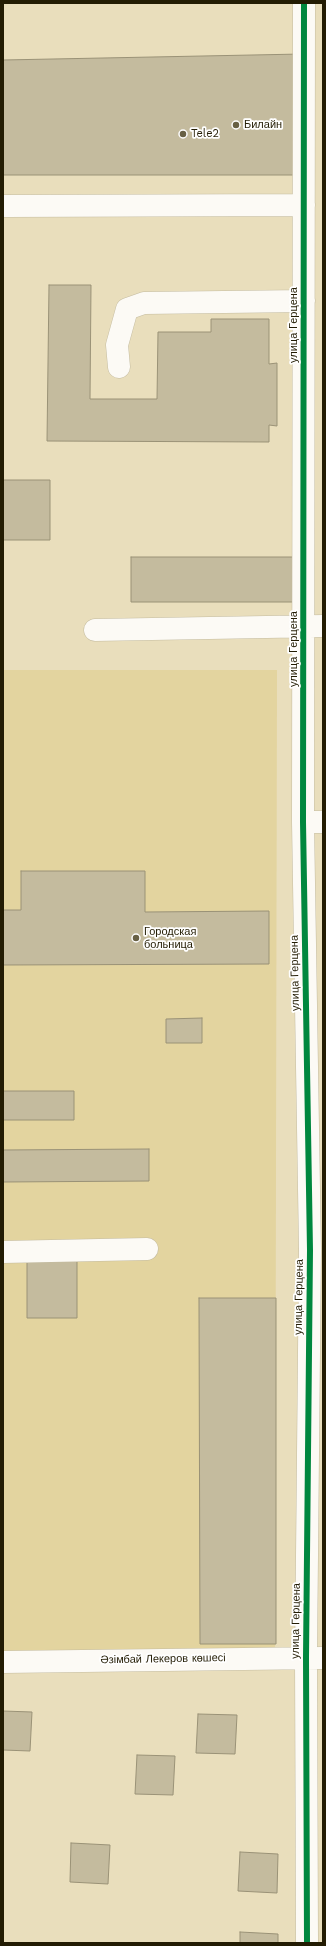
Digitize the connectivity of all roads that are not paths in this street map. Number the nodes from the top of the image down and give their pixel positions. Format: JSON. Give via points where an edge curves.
{"nodes":[{"id":1,"x":304,"y":3,"type":"edge"},
{"id":2,"x":304,"y":205,"type":"junction"},
{"id":3,"x":3,"y":206,"type":"edge"},
{"id":4,"x":304,"y":301,"type":"junction"},
{"id":5,"x":119,"y":367,"type":"dead end"},
{"id":6,"x":314,"y":459,"type":"edge"},
{"id":7,"x":314,"y":626,"type":"edge"},
{"id":8,"x":95,"y":630,"type":"dead end"},
{"id":9,"x":313,"y":822,"type":"edge"},
{"id":10,"x":147,"y":1249,"type":"dead end"},
{"id":11,"x":316,"y":1250,"type":"edge"},
{"id":12,"x":3,"y":1252,"type":"edge"},
{"id":13,"x":314,"y":1657,"type":"edge"},
{"id":14,"x":3,"y":1662,"type":"edge"},
{"id":15,"x":307,"y":1943,"type":"edge"}],
"edges":[{"from":1,"to":2,"type":"street","name":"улица Герцена"},
{"from":2,"to":3,"type":"street"},
{"from":2,"to":4,"type":"street","name":"улица Герцена"},
{"from":4,"to":5,"type":"street","via":[[144,303],[128,310],[117,345]]},
{"from":4,"to":6,"type":"street","name":"улица Герцена"},
{"from":6,"to":7,"type":"street","name":"улица Герцена"},
{"from":7,"to":8,"type":"street"},
{"from":7,"to":9,"type":"street","name":"улица Герцена"},
{"from":9,"to":11,"type":"street","name":"улица Герцена"},
{"from":10,"to":12,"type":"street"},
{"from":11,"to":13,"type":"street","name":"улица Герцена"},
{"from":13,"to":14,"type":"street","name":"Әзімбай Лекеров көшесі"},
{"from":13,"to":15,"type":"street","name":"улица Герцена"}]}
